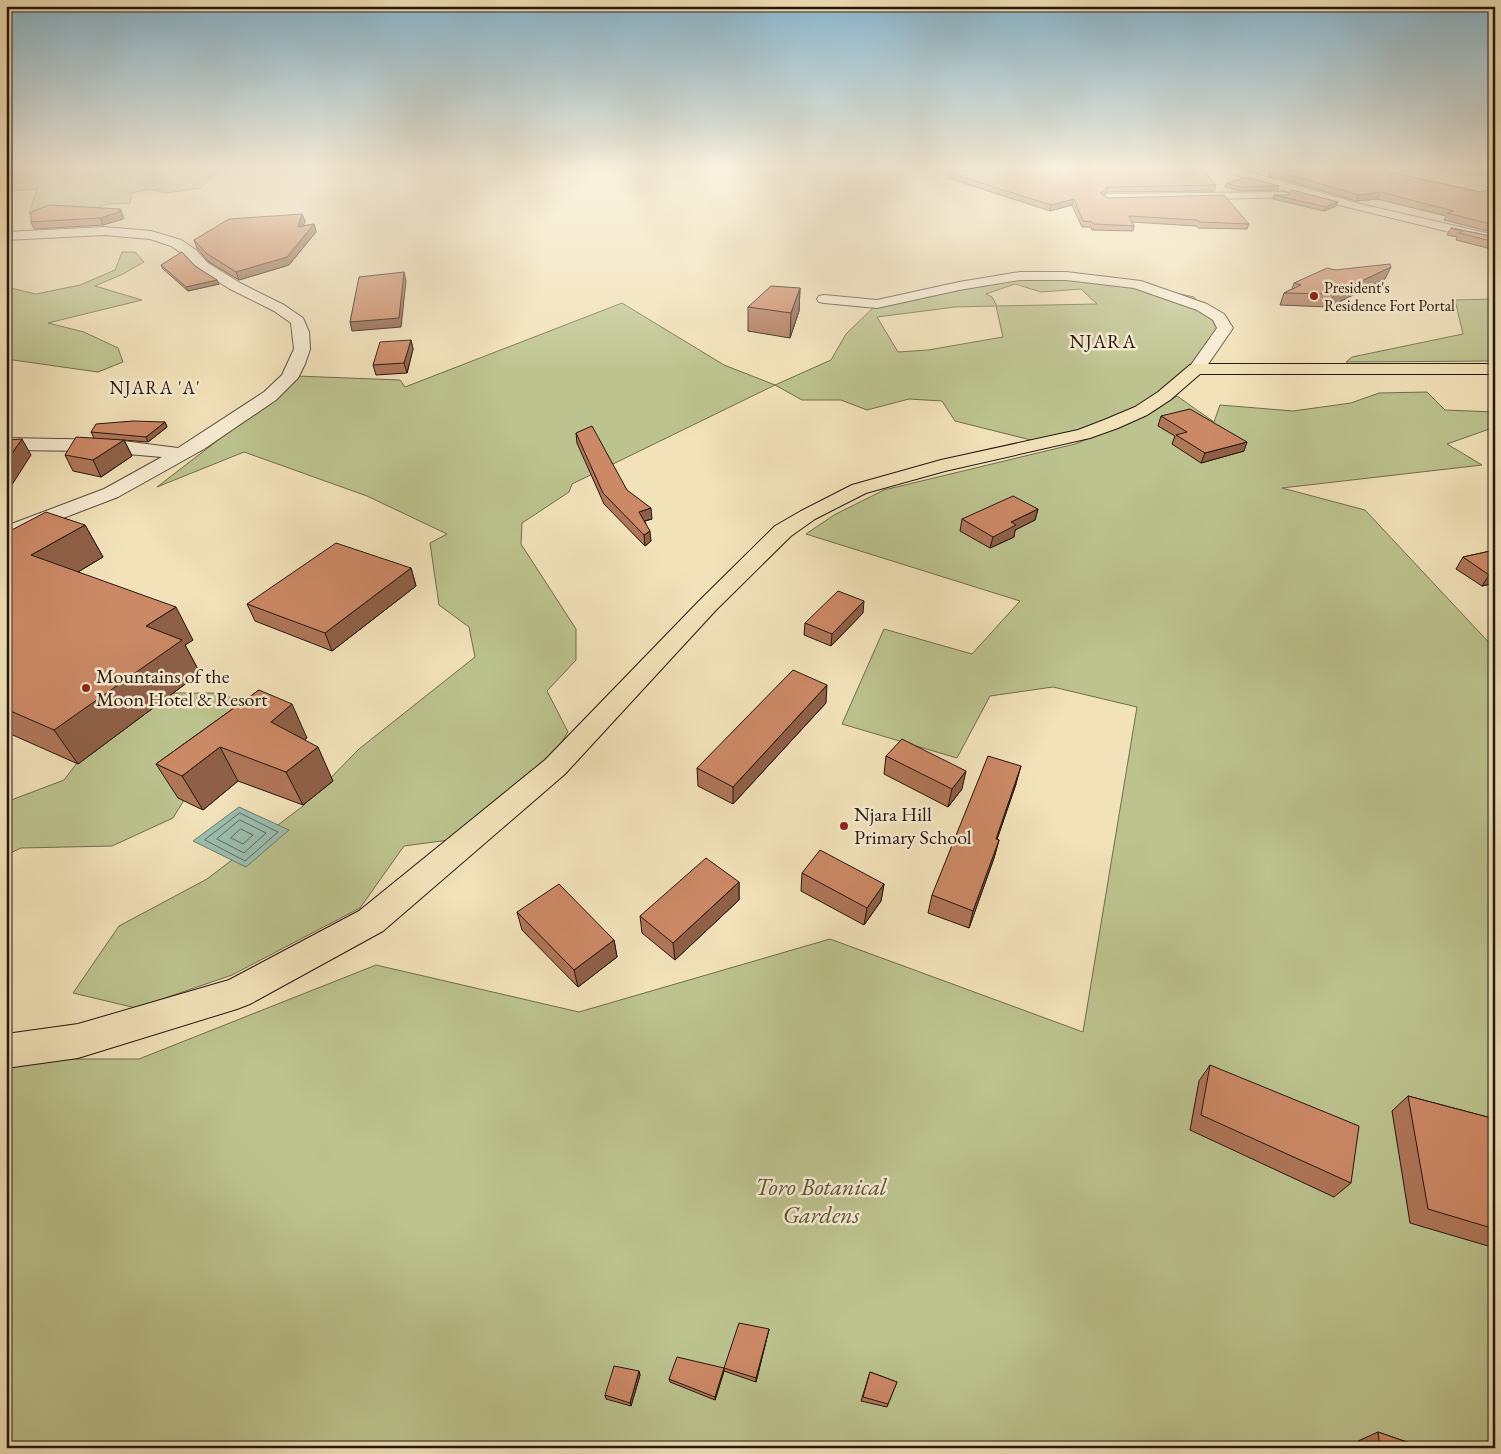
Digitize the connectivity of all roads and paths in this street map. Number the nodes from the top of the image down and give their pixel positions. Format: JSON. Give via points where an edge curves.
{"nodes":[{"id":1,"x":28,"y":235,"type":"edge"},
{"id":2,"x":149,"y":235,"type":"edge"},
{"id":3,"x":1478,"y":235,"type":"edge"},
{"id":4,"x":6,"y":236,"type":"edge"},
{"id":5,"x":1495,"y":239,"type":"edge"},
{"id":6,"x":824,"y":299,"type":"dead end"},
{"id":7,"x":1196,"y":369,"type":"junction"},
{"id":8,"x":1495,"y":369,"type":"edge"},
{"id":9,"x":6,"y":444,"type":"edge"},
{"id":10,"x":180,"y":454,"type":"junction"},
{"id":11,"x":6,"y":534,"type":"edge"},
{"id":12,"x":6,"y":1051,"type":"edge"}],
"edges":[{"from":1,"to":4,"type":"street"},
{"from":2,"to":10,"type":"street","via":[[176,243],[203,266],[279,308],[298,321],[302,332],[302,349],[289,378],[270,396]]},
{"from":3,"to":5,"type":"street"},
{"from":6,"to":7,"type":"street","via":[[877,304],[1020,276],[1066,276],[1136,284],[1202,307],[1224,324],[1225,328]]},
{"from":7,"to":8,"type":"main road"},
{"from":7,"to":12,"type":"main road","via":[[1164,396],[1112,424],[859,489],[783,531],[555,767],[371,921],[237,993],[78,1041]]},
{"from":9,"to":10,"type":"street","via":[[108,444]]},
{"from":10,"to":11,"type":"street","via":[[111,493]]}]}
